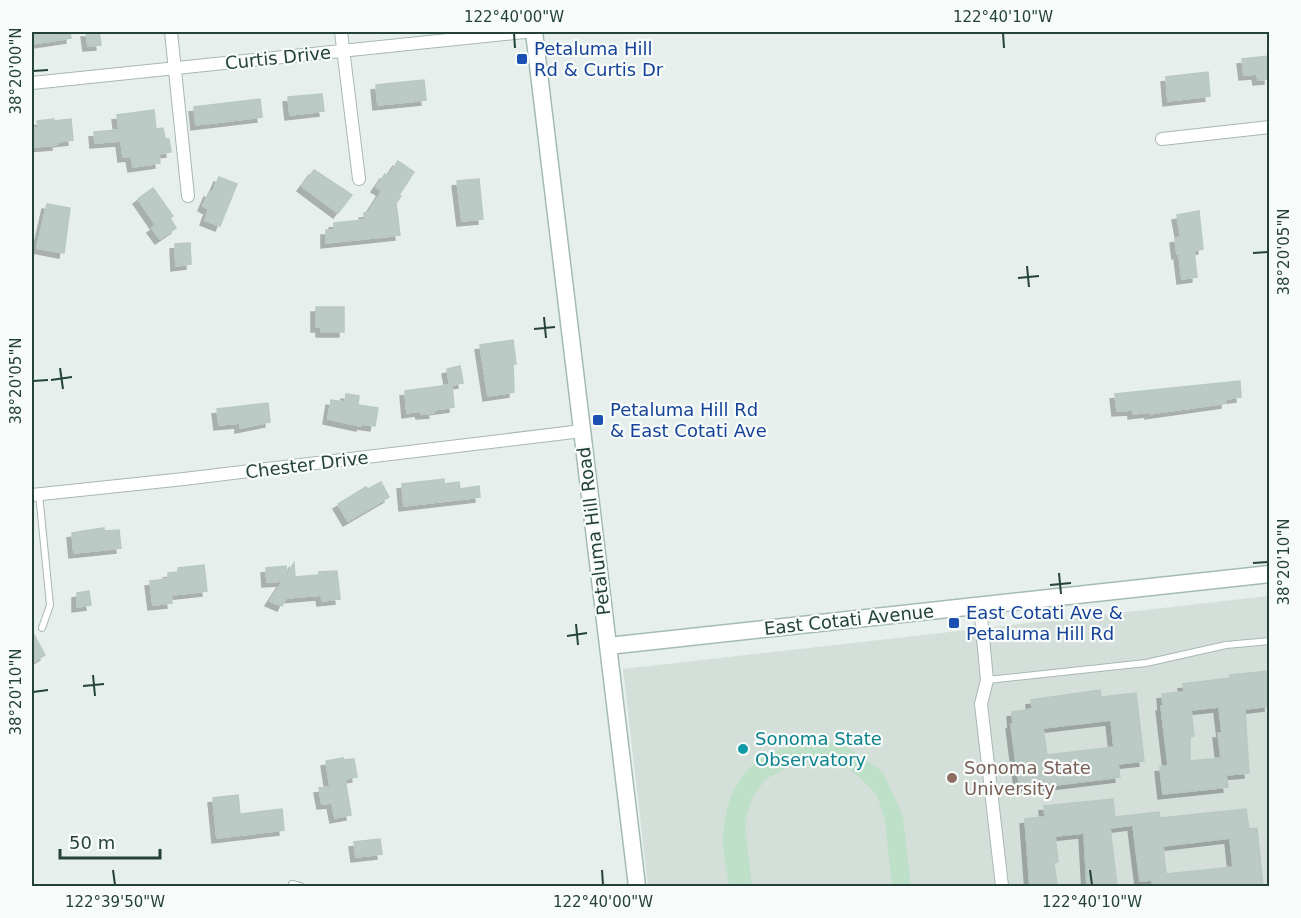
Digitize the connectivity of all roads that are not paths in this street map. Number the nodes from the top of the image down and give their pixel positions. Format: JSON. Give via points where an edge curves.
{"nodes":[{"id":1,"x":171,"y":32,"type":"edge"},
{"id":2,"x":340,"y":32,"type":"edge"},
{"id":3,"x":525,"y":32,"type":"edge"},
{"id":4,"x":534,"y":32,"type":"edge"},
{"id":5,"x":343,"y":51,"type":"junction"},
{"id":6,"x":174,"y":70,"type":"junction"},
{"id":7,"x":32,"y":83,"type":"edge"},
{"id":8,"x":1269,"y":128,"type":"edge"},
{"id":9,"x":1162,"y":139,"type":"dead end"},
{"id":10,"x":359,"y":179,"type":"dead end"},
{"id":11,"x":188,"y":196,"type":"dead end"},
{"id":12,"x":582,"y":431,"type":"junction"},
{"id":13,"x":35,"y":495,"type":"edge"},
{"id":14,"x":1269,"y":574,"type":"edge"},
{"id":15,"x":980,"y":606,"type":"junction"},
{"id":16,"x":42,"y":628,"type":"dead end"},
{"id":17,"x":1269,"y":641,"type":"edge"},
{"id":18,"x":608,"y":646,"type":"junction"},
{"id":19,"x":987,"y":680,"type":"junction"},
{"id":20,"x":292,"y":884,"type":"dead end"},
{"id":21,"x":300,"y":886,"type":"edge"},
{"id":22,"x":631,"y":886,"type":"edge"},
{"id":23,"x":637,"y":886,"type":"edge"},
{"id":24,"x":1002,"y":886,"type":"edge"}],
"edges":[{"from":1,"to":6,"type":"street"},
{"from":2,"to":5,"type":"street"},
{"from":3,"to":5,"type":"street","name":"Curtis Drive"},
{"from":4,"to":12,"type":"main road","name":"Petaluma Hill Road"},
{"from":5,"to":6,"type":"street","name":"Curtis Drive"},
{"from":5,"to":10,"type":"street"},
{"from":6,"to":7,"type":"street","name":"Curtis Drive"},
{"from":6,"to":11,"type":"street"},
{"from":8,"to":9,"type":"street"},
{"from":12,"to":13,"type":"street","name":"Chester Drive"},
{"from":12,"to":18,"type":"main road","name":"Petaluma Hill Road"},
{"from":13,"to":16,"type":"lane","via":[[50,605]]},
{"from":14,"to":15,"type":"main road","name":"East Cotati Avenue"},
{"from":15,"to":18,"type":"main road","name":"East Cotati Avenue"},
{"from":15,"to":19,"type":"street"},
{"from":17,"to":19,"type":"lane","via":[[1226,645],[1152,662]]},
{"from":18,"to":23,"type":"main road","name":"Petaluma Hill Road"},
{"from":19,"to":24,"type":"street","via":[[981,704]]},
{"from":20,"to":21,"type":"lane"},
{"from":22,"to":23,"type":"lane"}]}
